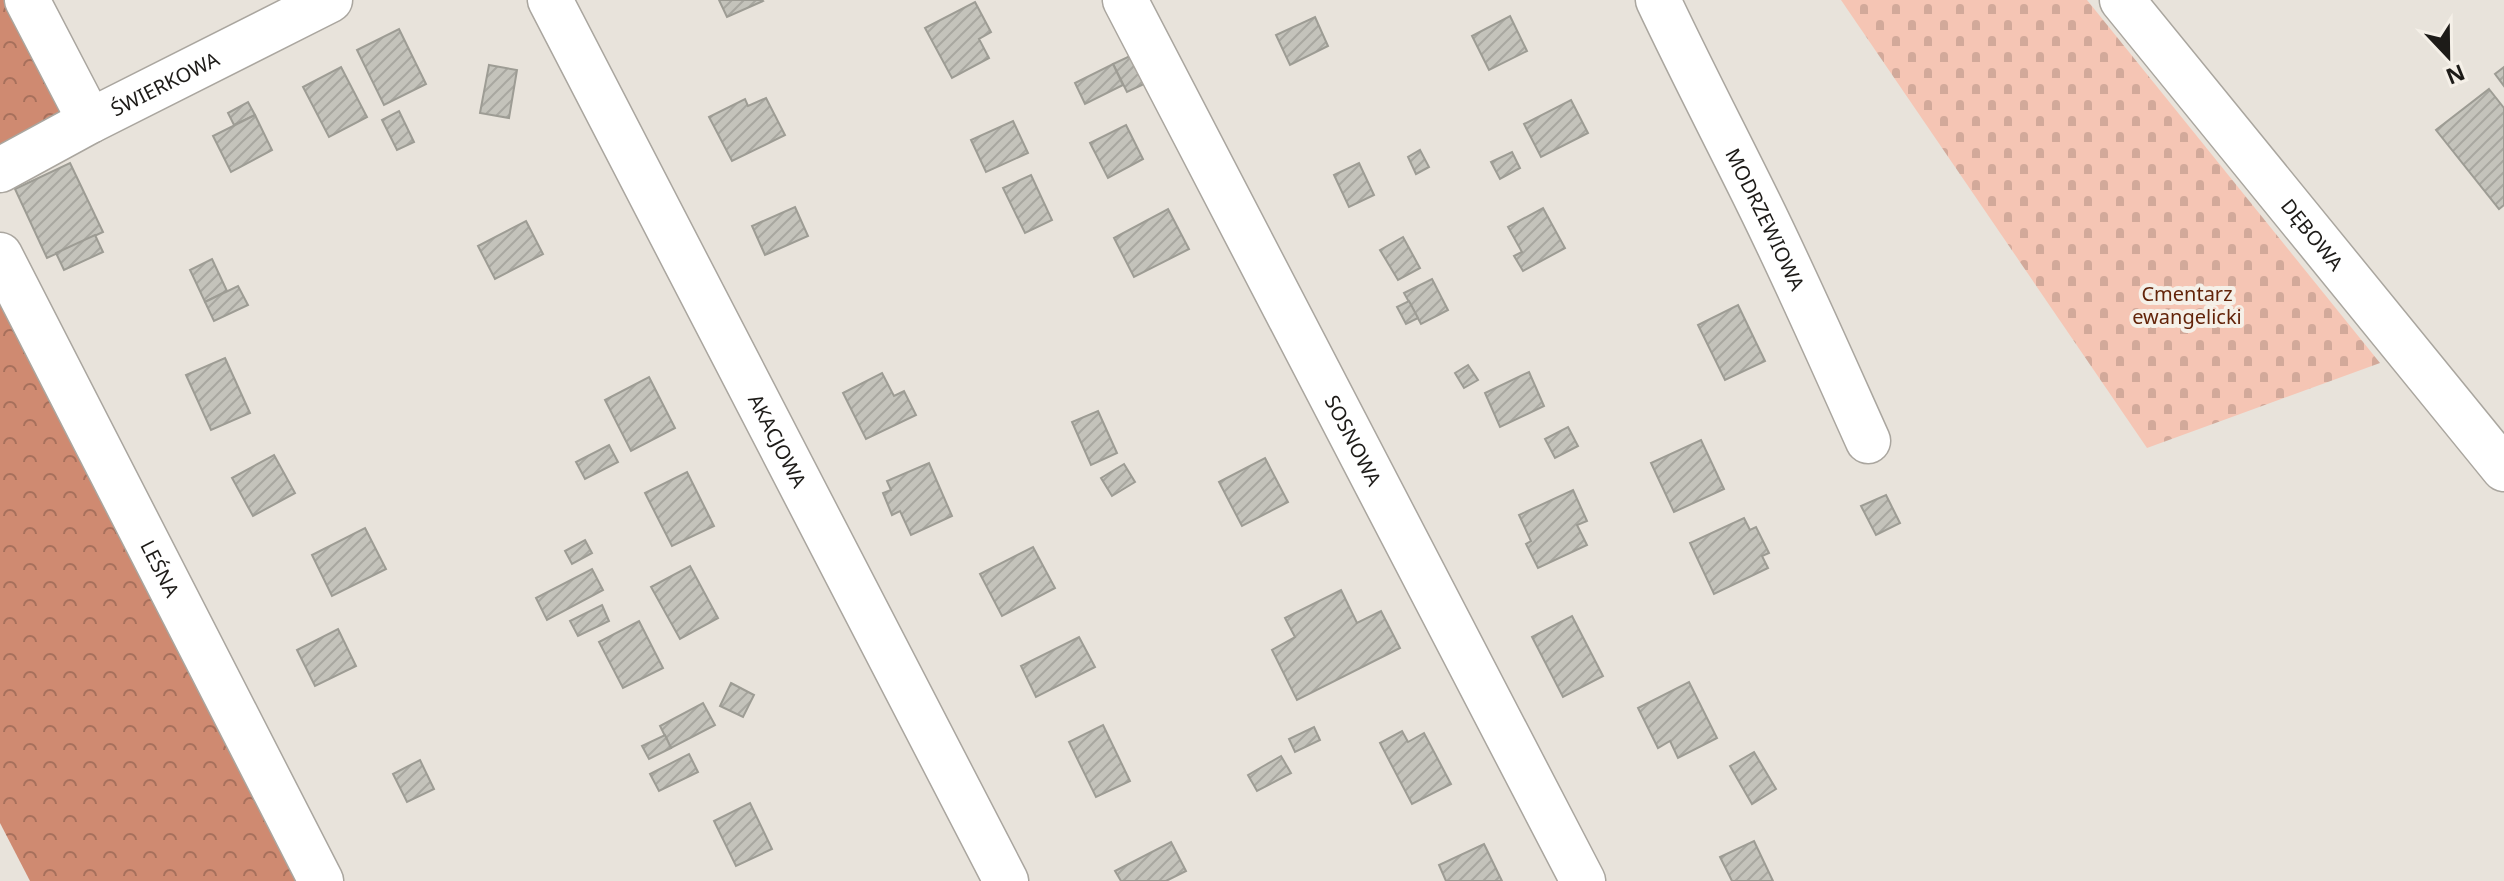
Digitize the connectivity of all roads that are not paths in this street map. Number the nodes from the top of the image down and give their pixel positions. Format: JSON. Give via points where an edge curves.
{"nodes":[{"id":1,"x":27,"y":0,"type":"edge"},
{"id":2,"x":330,"y":0,"type":"edge"},
{"id":3,"x":550,"y":0,"type":"edge"},
{"id":4,"x":1125,"y":0,"type":"edge"},
{"id":5,"x":1658,"y":0,"type":"edge"},
{"id":6,"x":2122,"y":0,"type":"edge"},
{"id":7,"x":90,"y":121,"type":"junction"},
{"id":8,"x":0,"y":170,"type":"edge"},
{"id":9,"x":0,"y":255,"type":"edge"},
{"id":10,"x":1868,"y":441,"type":"dead end"},
{"id":11,"x":2504,"y":469,"type":"edge"},
{"id":12,"x":321,"y":881,"type":"edge"},
{"id":13,"x":1006,"y":881,"type":"edge"},
{"id":14,"x":1583,"y":881,"type":"edge"}],
"edges":[{"from":1,"to":7,"type":"street"},
{"from":2,"to":7,"type":"street","name":"ŚWIERKOWA"},
{"from":3,"to":13,"type":"street","name":"AKACJOWA"},
{"from":4,"to":14,"type":"street","name":"SOSNOWA"},
{"from":5,"to":10,"type":"street","name":"MODRZEWIOWA","via":[[1804,296]]},
{"from":6,"to":11,"type":"street","name":"DĘBOWA"},
{"from":7,"to":8,"type":"street","name":"ŚWIERKOWA"},
{"from":9,"to":12,"type":"street","name":"LEŚNA"}]}
